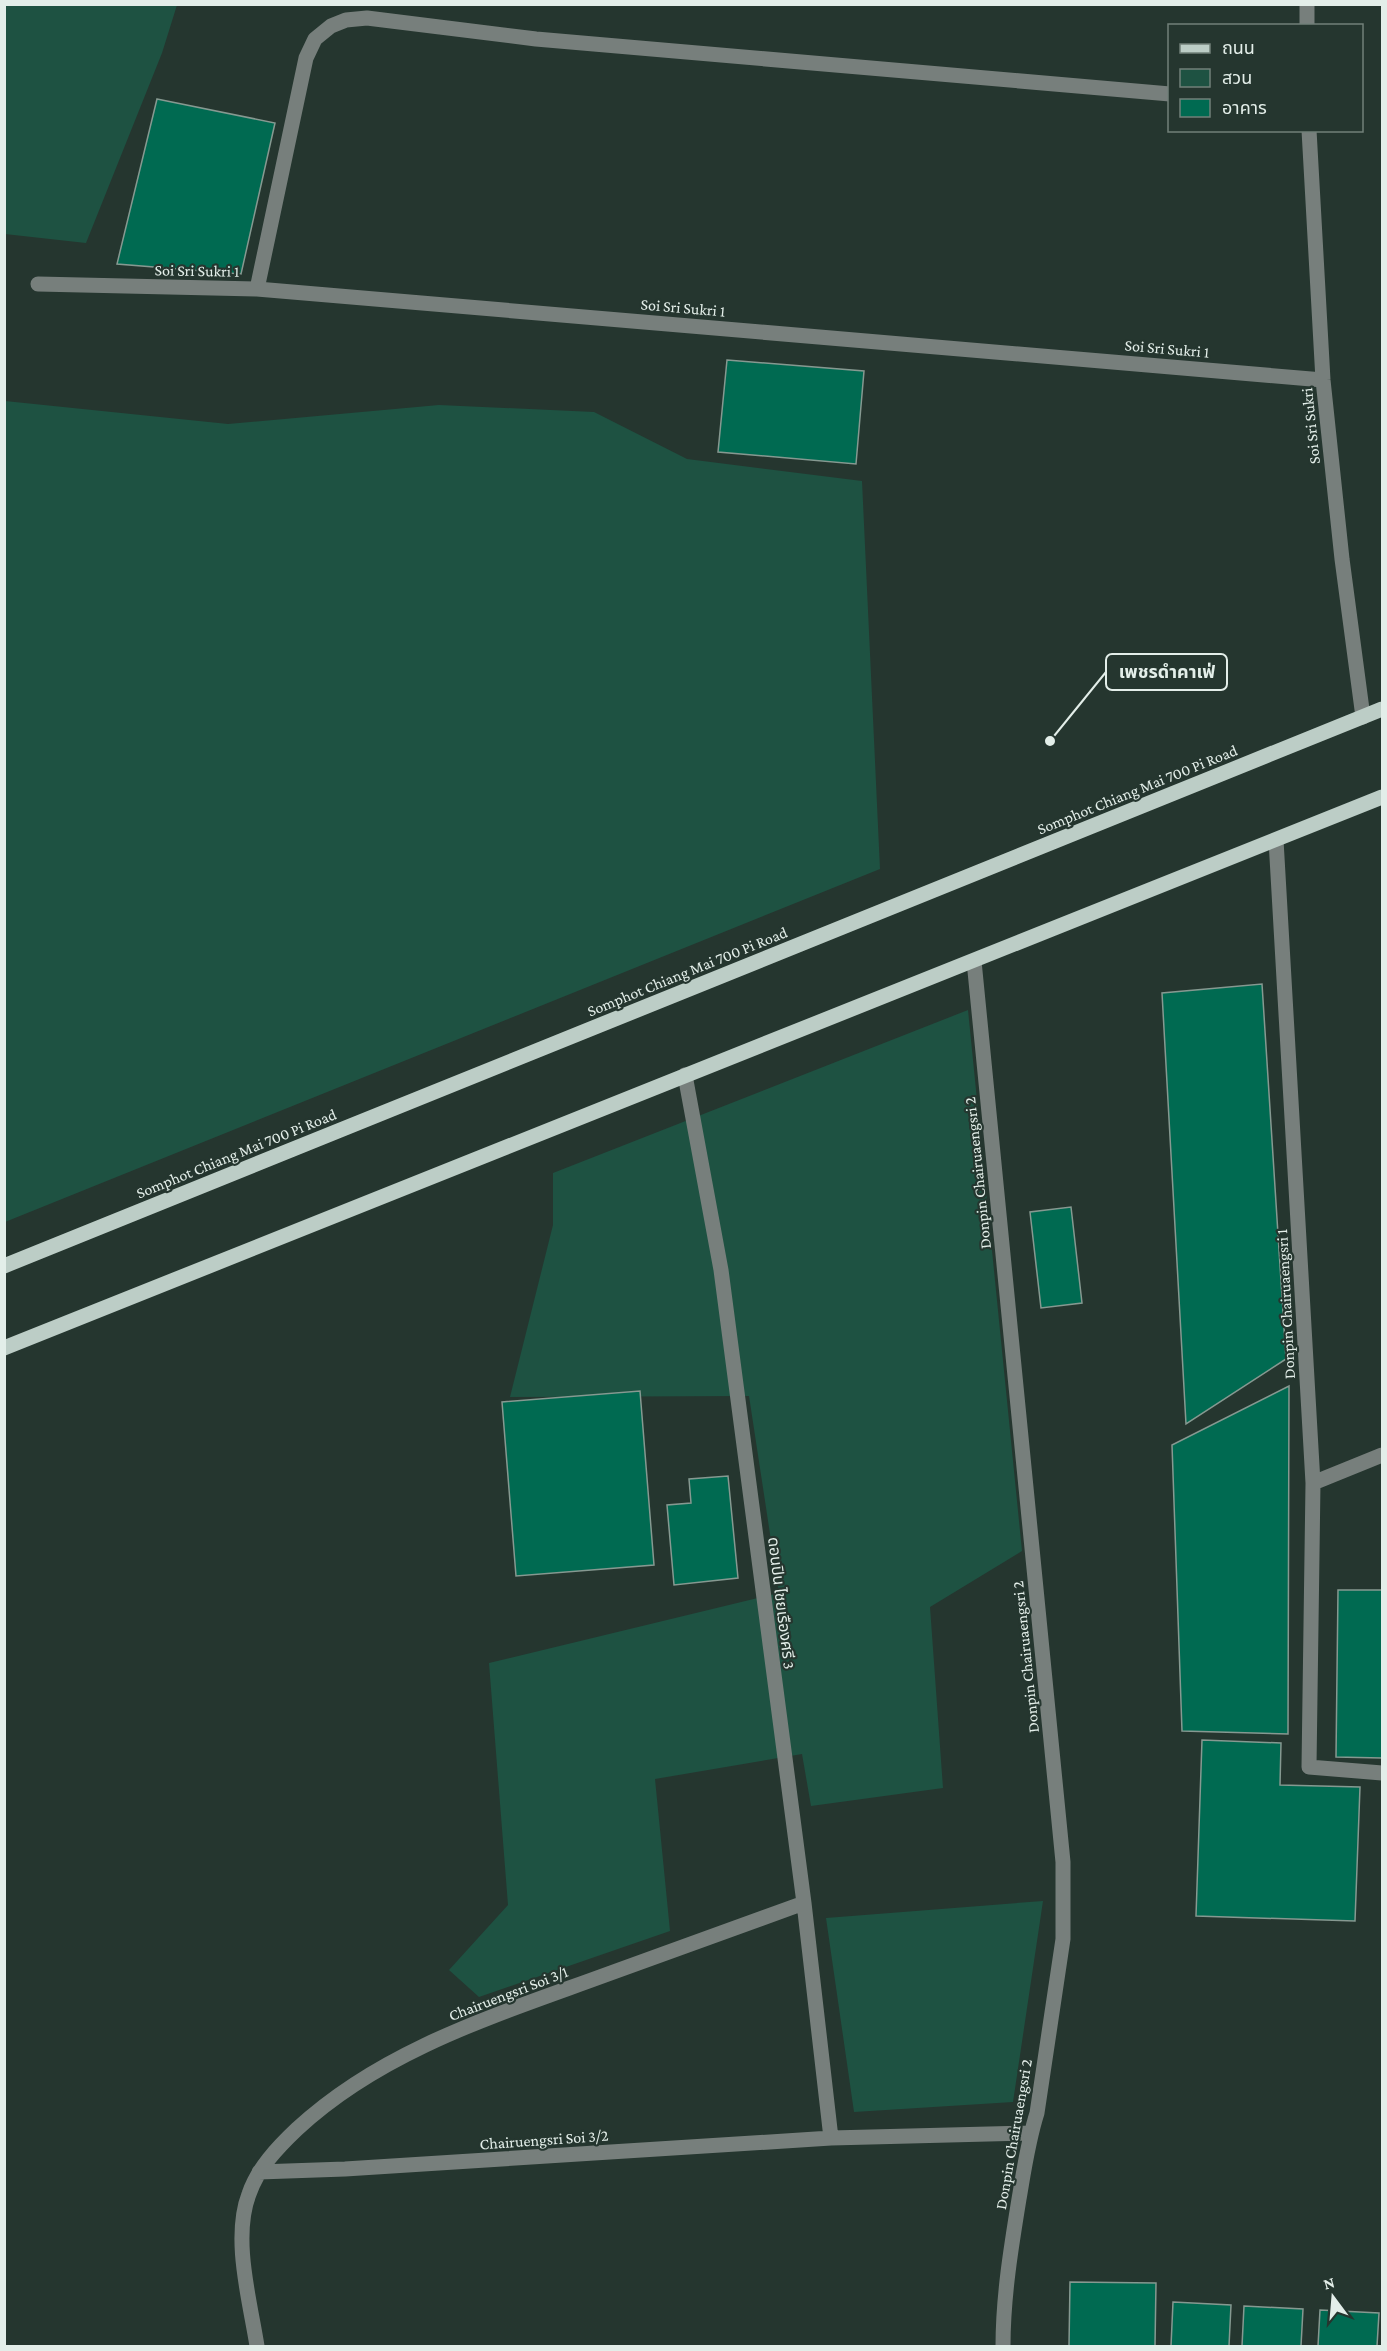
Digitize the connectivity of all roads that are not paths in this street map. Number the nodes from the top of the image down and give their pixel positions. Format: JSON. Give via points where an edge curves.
{"nodes":[{"id":1,"x":1307,"y":4,"type":"edge"},
{"id":2,"x":1307,"y":24,"type":"edge"},
{"id":3,"x":1168,"y":94,"type":"edge"},
{"id":4,"x":1309,"y":132,"type":"edge"},
{"id":5,"x":38,"y":284,"type":"dead end"},
{"id":6,"x":257,"y":289,"type":"junction"},
{"id":7,"x":1323,"y":380,"type":"junction"},
{"id":8,"x":1383,"y":709,"type":"edge"},
{"id":9,"x":1362,"y":717,"type":"junction"},
{"id":10,"x":1383,"y":797,"type":"edge"},
{"id":11,"x":1276,"y":840,"type":"junction"},
{"id":12,"x":974,"y":961,"type":"junction"},
{"id":13,"x":686,"y":1075,"type":"junction"},
{"id":14,"x":4,"y":1266,"type":"edge"},
{"id":15,"x":4,"y":1348,"type":"edge"},
{"id":16,"x":1383,"y":1455,"type":"edge"},
{"id":17,"x":1313,"y":1483,"type":"junction"},
{"id":18,"x":1383,"y":1773,"type":"edge"},
{"id":19,"x":804,"y":1903,"type":"junction"},
{"id":20,"x":1030,"y":2133,"type":"junction"},
{"id":21,"x":831,"y":2138,"type":"junction"},
{"id":22,"x":259,"y":2172,"type":"junction"},
{"id":23,"x":257,"y":2346,"type":"edge"},
{"id":24,"x":1003,"y":2346,"type":"edge"}],
"edges":[{"from":1,"to":2,"type":"street"},
{"from":3,"to":6,"type":"street","via":[[536,39],[367,18],[346,20],[315,39],[306,58]]},
{"from":4,"to":7,"type":"street","name":"Soi Sri Sukri"},
{"from":5,"to":6,"type":"street","name":"Soi Sri Sukri 1"},
{"from":6,"to":7,"type":"street","name":"Soi Sri Sukri 1"},
{"from":7,"to":9,"type":"street","name":"Soi Sri Sukri"},
{"from":8,"to":9,"type":"main road","name":"Somphot Chiang Mai 700 Pi Road"},
{"from":9,"to":14,"type":"main road","name":"Somphot Chiang Mai 700 Pi Road"},
{"from":10,"to":11,"type":"main road"},
{"from":11,"to":12,"type":"main road"},
{"from":11,"to":17,"type":"street","name":"Donpin Chairuaengsri 1"},
{"from":12,"to":13,"type":"main road"},
{"from":12,"to":20,"type":"street","name":"Donpin Chairuaengsri 2","via":[[1063,1862],[1063,1939],[1037,2113]]},
{"from":13,"to":15,"type":"main road"},
{"from":13,"to":19,"type":"street","name":"ดอนปิน ไชยเรืองศรี 3","via":[[721,1270]]},
{"from":16,"to":17,"type":"street"},
{"from":17,"to":18,"type":"street","name":"Donpin Chairuaengsri 1","via":[[1309,1767]]},
{"from":19,"to":21,"type":"street","name":"ดอนปิน ไชยเรืองศรี 3"},
{"from":19,"to":22,"type":"street","name":"Chairuengsri Soi 3/1","via":[[503,2013],[394,2060],[313,2115],[279,2146]]},
{"from":20,"to":21,"type":"street","name":"Chairuengsri Soi 3/2"},
{"from":20,"to":24,"type":"street","name":"Donpin Chairuaengsri 2","via":[[1003,2313]]},
{"from":21,"to":22,"type":"street","name":"Chairuengsri Soi 3/2"},
{"from":22,"to":23,"type":"street","name":"Chairuengsri Soi 3/1","via":[[248,2196],[243,2228],[244,2263]]}]}
